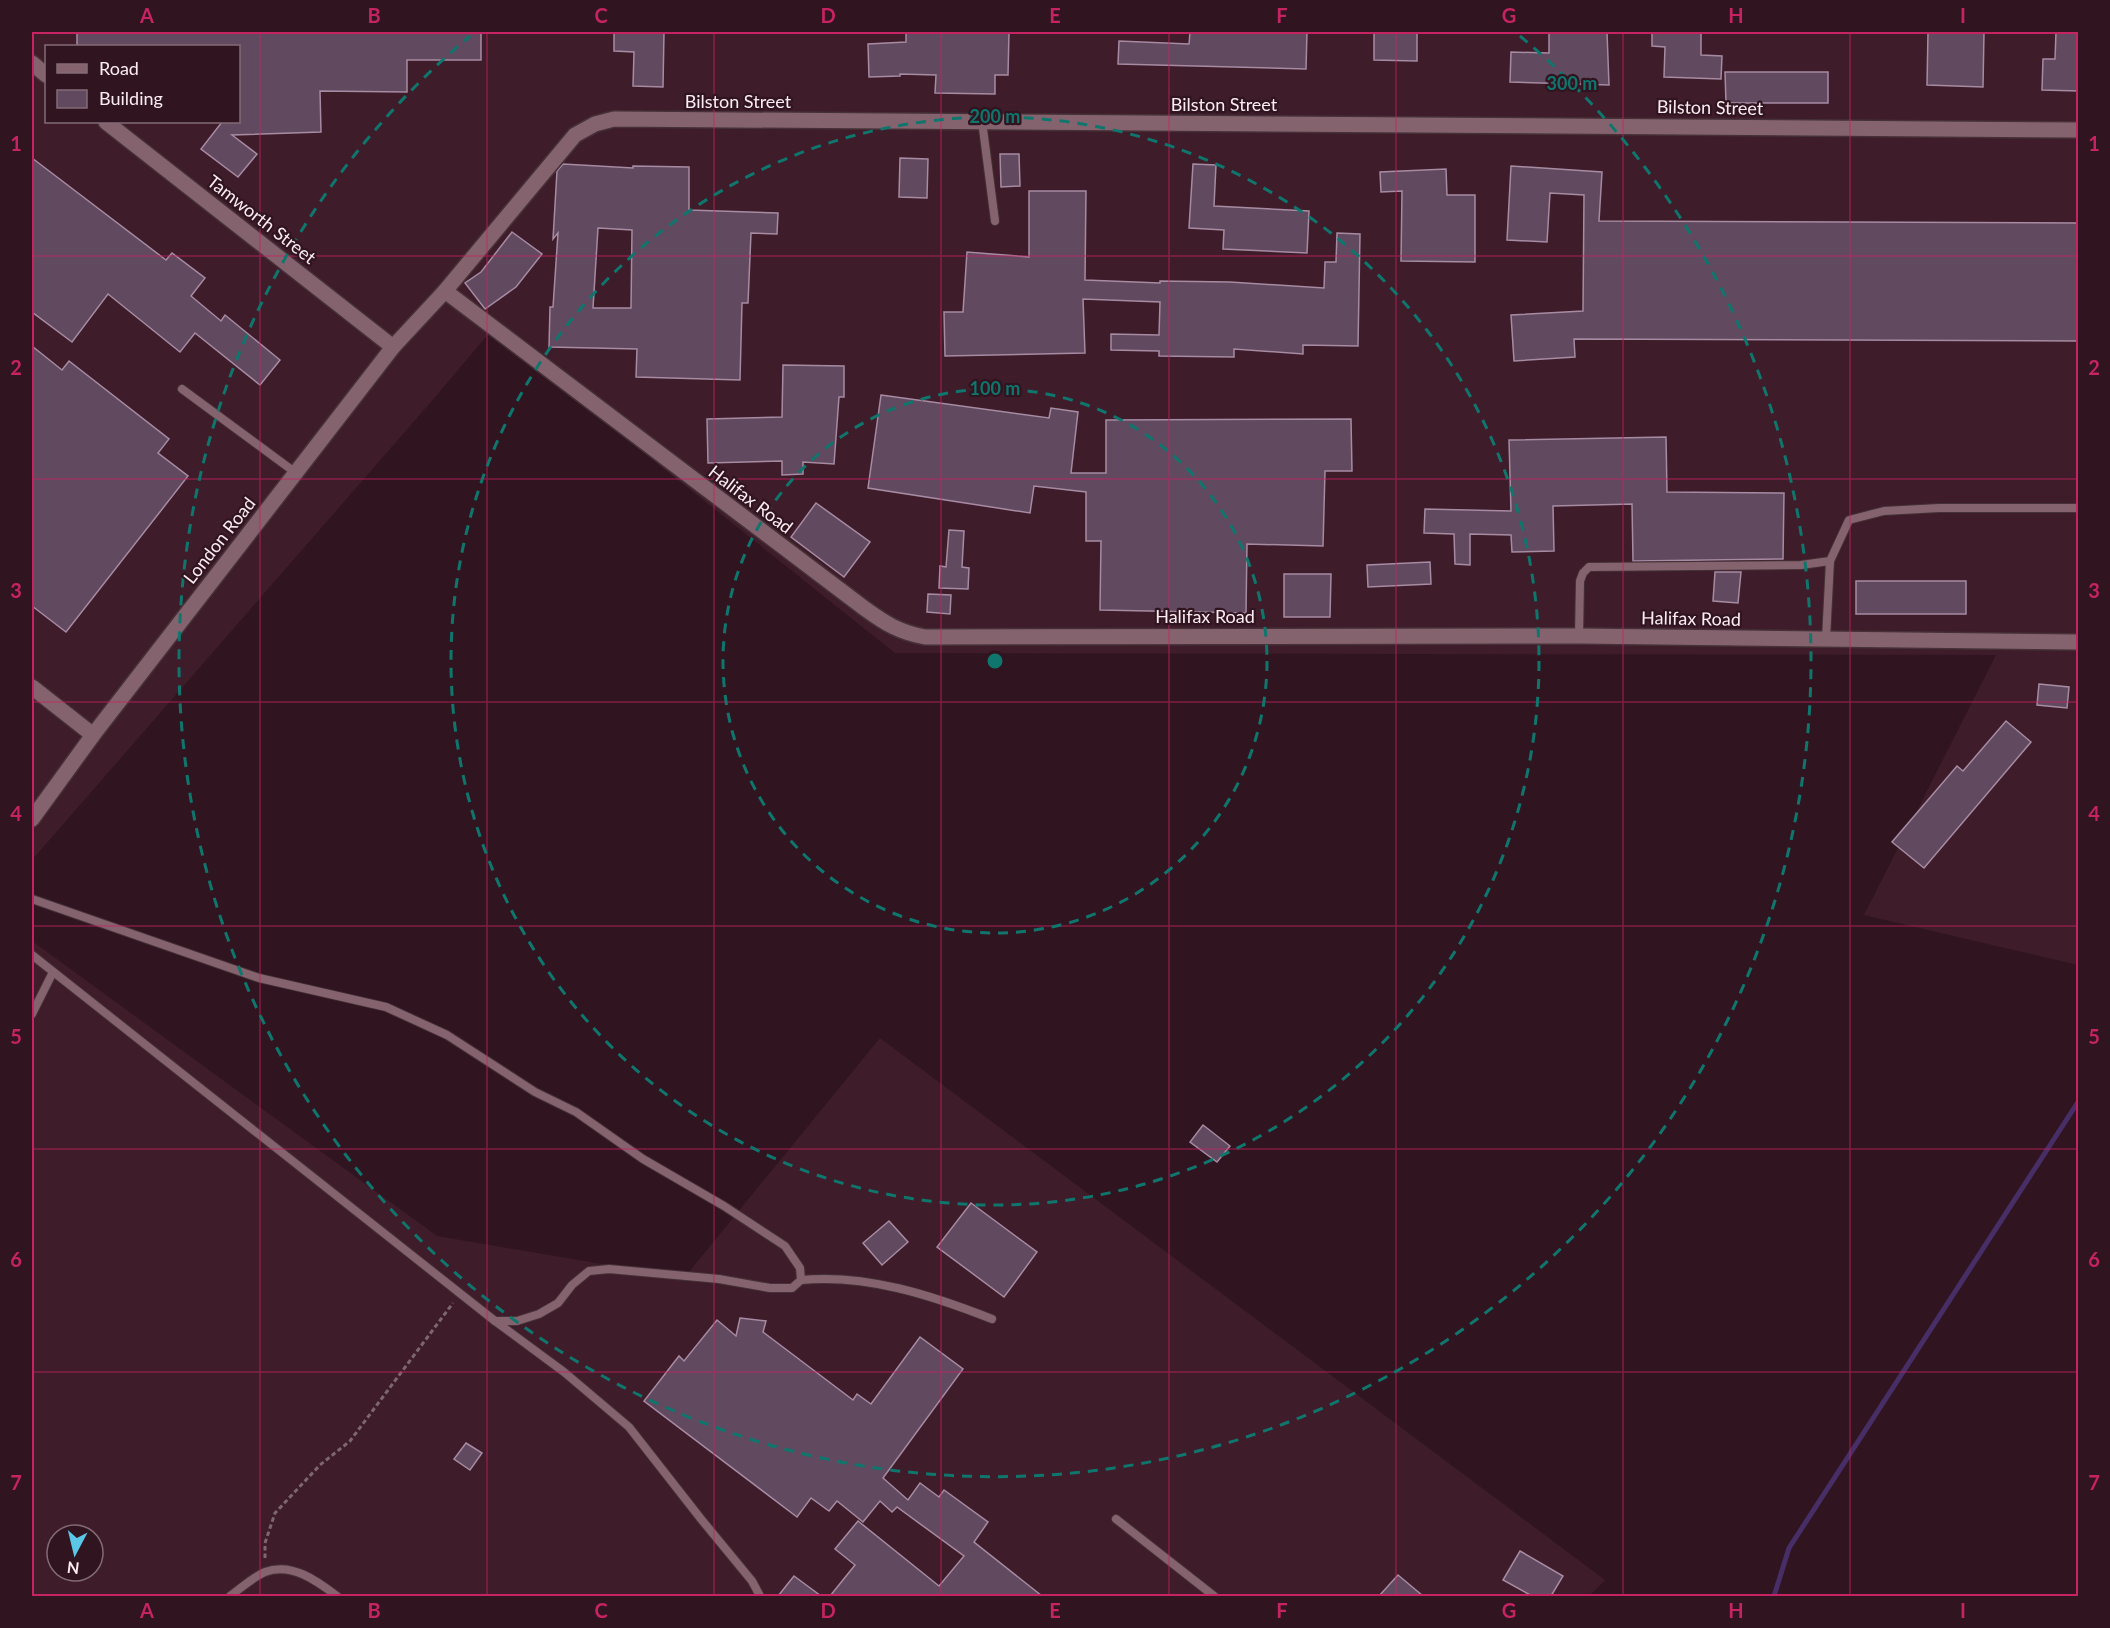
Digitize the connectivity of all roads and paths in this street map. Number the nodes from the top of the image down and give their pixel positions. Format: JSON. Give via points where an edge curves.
{"nodes":[{"id":1,"x":32,"y":63,"type":"edge"},
{"id":2,"x":45,"y":74,"type":"edge"},
{"id":3,"x":982,"y":122,"type":"junction"},
{"id":4,"x":107,"y":123,"type":"edge"},
{"id":5,"x":2079,"y":130,"type":"edge"},
{"id":6,"x":995,"y":221,"type":"dead end"},
{"id":7,"x":445,"y":291,"type":"junction"},
{"id":8,"x":393,"y":347,"type":"junction"},
{"id":9,"x":182,"y":389,"type":"dead end"},
{"id":10,"x":296,"y":473,"type":"junction"},
{"id":11,"x":2079,"y":508,"type":"edge"},
{"id":12,"x":1830,"y":561,"type":"junction"},
{"id":13,"x":1579,"y":636,"type":"junction"},
{"id":14,"x":1826,"y":639,"type":"junction"},
{"id":15,"x":2079,"y":642,"type":"edge"},
{"id":16,"x":32,"y":687,"type":"edge"},
{"id":17,"x":93,"y":735,"type":"junction"},
{"id":18,"x":32,"y":819,"type":"edge"},
{"id":19,"x":32,"y":899,"type":"edge"},
{"id":20,"x":32,"y":955,"type":"edge"},
{"id":21,"x":53,"y":972,"type":"junction"},
{"id":22,"x":32,"y":1014,"type":"edge"},
{"id":23,"x":801,"y":1280,"type":"junction"},
{"id":24,"x":460,"y":1293,"type":"junction"},
{"id":25,"x":992,"y":1319,"type":"dead end"},
{"id":26,"x":495,"y":1321,"type":"junction"},
{"id":27,"x":1116,"y":1519,"type":"dead end"},
{"id":28,"x":264,"y":1572,"type":"junction"},
{"id":29,"x":230,"y":1596,"type":"edge"},
{"id":30,"x":337,"y":1596,"type":"edge"},
{"id":31,"x":760,"y":1596,"type":"edge"},
{"id":32,"x":1214,"y":1596,"type":"edge"}],
"edges":[{"from":1,"to":2,"type":"street"},
{"from":3,"to":5,"type":"street","name":"Bilston Street"},
{"from":3,"to":6,"type":"lane"},
{"from":3,"to":7,"type":"street","name":"Bilston Street","via":[[614,119],[595,124],[575,135]]},
{"from":4,"to":8,"type":"street","name":"Tamworth Street"},
{"from":7,"to":8,"type":"street","name":"London Road"},
{"from":7,"to":13,"type":"street","name":"Halifax Road","via":[[884,623],[904,633],[926,637]]},
{"from":8,"to":10,"type":"street","name":"London Road"},
{"from":9,"to":10,"type":"lane"},
{"from":10,"to":17,"type":"street","name":"London Road"},
{"from":11,"to":12,"type":"lane","via":[[1939,507],[1884,511],[1849,520]]},
{"from":12,"to":13,"type":"lane","via":[[1801,565],[1589,567],[1580,581]]},
{"from":12,"to":14,"type":"lane"},
{"from":13,"to":14,"type":"street","name":"Halifax Road"},
{"from":14,"to":15,"type":"street","name":"Halifax Road"},
{"from":16,"to":17,"type":"street"},
{"from":17,"to":18,"type":"street","name":"London Road"},
{"from":19,"to":23,"type":"lane","via":[[259,978],[386,1007],[447,1035],[785,1246],[800,1268]]},
{"from":20,"to":21,"type":"lane"},
{"from":21,"to":22,"type":"lane"},
{"from":21,"to":24,"type":"lane"},
{"from":23,"to":25,"type":"lane","via":[[862,1281],[939,1298]]},
{"from":23,"to":26,"type":"lane","via":[[792,1288],[770,1288],[708,1278],[609,1269],[589,1271],[558,1303],[539,1314],[518,1322]]},
{"from":24,"to":26,"type":"lane"},
{"from":24,"to":28,"type":"path","via":[[350,1441],[320,1465],[275,1513],[265,1543]]},
{"from":26,"to":31,"type":"lane","via":[[629,1427]]},
{"from":27,"to":32,"type":"lane"},
{"from":28,"to":29,"type":"lane"},
{"from":28,"to":30,"type":"lane","via":[[287,1569],[312,1578]]}]}
